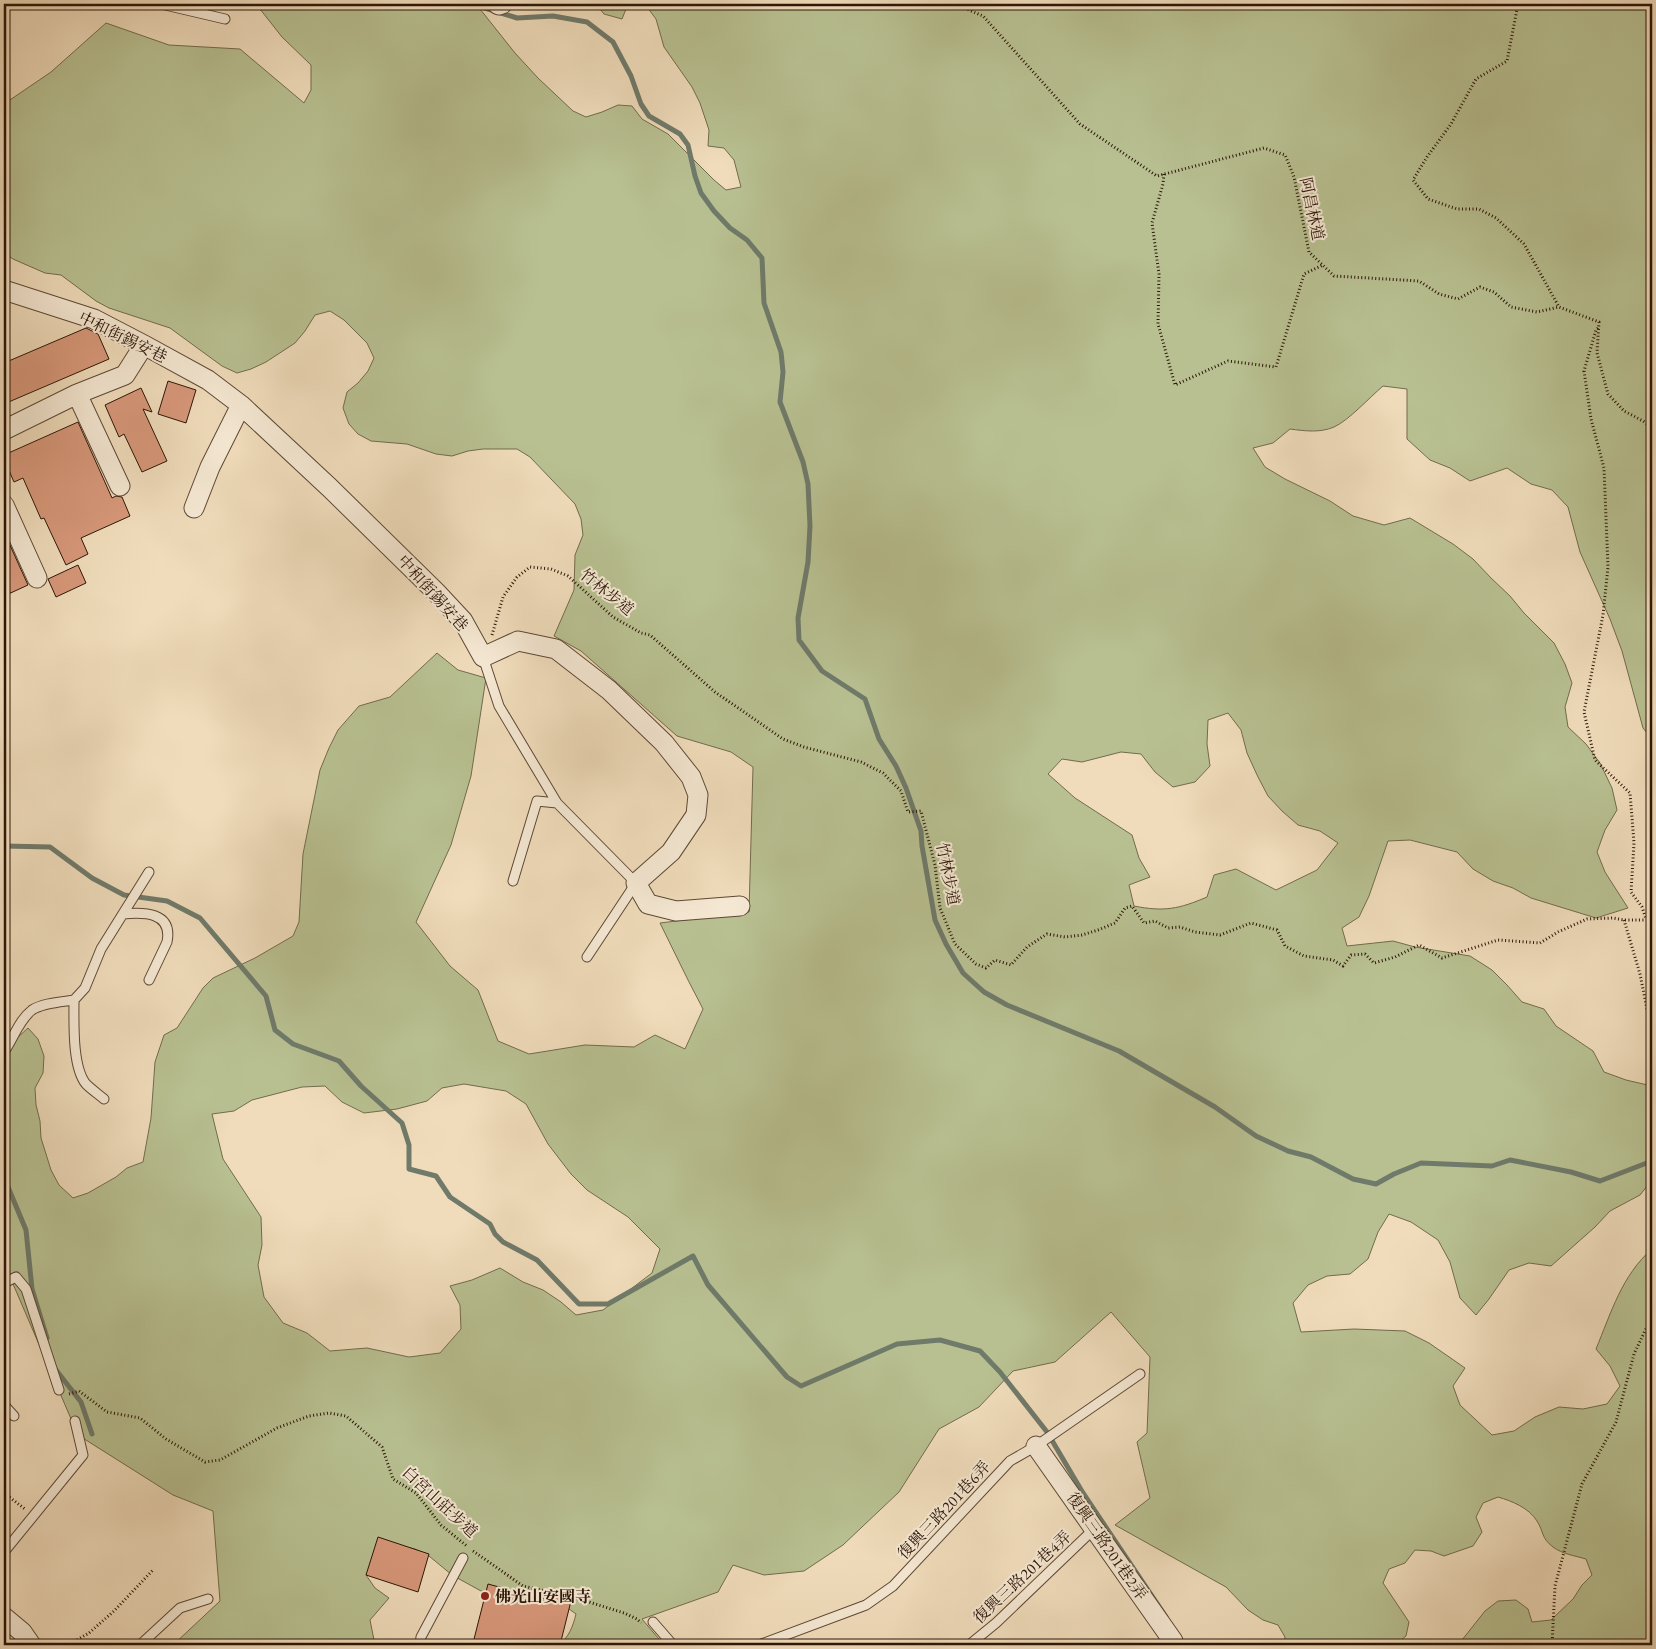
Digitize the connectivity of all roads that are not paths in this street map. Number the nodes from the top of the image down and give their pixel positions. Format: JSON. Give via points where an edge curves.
{"nodes":[{"id":1,"x":161,"y":4,"type":"edge"},
{"id":2,"x":497,"y":4,"type":"edge"},
{"id":3,"x":502,"y":4,"type":"edge"},
{"id":4,"x":225,"y":19,"type":"dead end"},
{"id":5,"x":4,"y":290,"type":"edge"},
{"id":6,"x":144,"y":345,"type":"junction"},
{"id":7,"x":77,"y":394,"type":"junction"},
{"id":8,"x":240,"y":405,"type":"junction"},
{"id":9,"x":4,"y":430,"type":"edge"},
{"id":10,"x":120,"y":486,"type":"dead end"},
{"id":11,"x":4,"y":506,"type":"edge"},
{"id":12,"x":194,"y":508,"type":"dead end"},
{"id":13,"x":37,"y":578,"type":"dead end"},
{"id":14,"x":483,"y":657,"type":"junction"},
{"id":15,"x":556,"y":803,"type":"junction"},
{"id":16,"x":149,"y":872,"type":"dead end"},
{"id":17,"x":513,"y":880,"type":"dead end"},
{"id":18,"x":636,"y":883,"type":"junction"},
{"id":19,"x":740,"y":906,"type":"dead end"},
{"id":20,"x":123,"y":914,"type":"junction"},
{"id":21,"x":587,"y":957,"type":"dead end"},
{"id":22,"x":149,"y":980,"type":"dead end"},
{"id":23,"x":74,"y":1000,"type":"junction"},
{"id":24,"x":4,"y":1052,"type":"edge"},
{"id":25,"x":104,"y":1099,"type":"dead end"},
{"id":26,"x":4,"y":1283,"type":"edge"},
{"id":27,"x":1140,"y":1374,"type":"dead end"},
{"id":28,"x":59,"y":1390,"type":"road end"},
{"id":29,"x":4,"y":1405,"type":"edge"},
{"id":30,"x":14,"y":1416,"type":"dead end"},
{"id":31,"x":74,"y":1421,"type":"dead end"},
{"id":32,"x":1036,"y":1446,"type":"junction"},
{"id":33,"x":1094,"y":1529,"type":"junction"},
{"id":34,"x":4,"y":1552,"type":"edge"},
{"id":35,"x":463,"y":1558,"type":"dead end"},
{"id":36,"x":208,"y":1599,"type":"dead end"},
{"id":37,"x":4,"y":1617,"type":"edge"},
{"id":38,"x":653,"y":1622,"type":"dead end"},
{"id":39,"x":31,"y":1645,"type":"edge"},
{"id":40,"x":140,"y":1645,"type":"edge"},
{"id":41,"x":420,"y":1645,"type":"edge"},
{"id":42,"x":673,"y":1645,"type":"edge"},
{"id":43,"x":759,"y":1645,"type":"edge"},
{"id":44,"x":969,"y":1645,"type":"edge"},
{"id":45,"x":1168,"y":1645,"type":"edge"}],
"edges":[{"from":1,"to":4,"type":"lane"},
{"from":2,"to":3,"type":"street"},
{"from":5,"to":6,"type":"street","name":"中和街錫安巷","via":[[94,319]]},
{"from":6,"to":7,"type":"street","via":[[125,375]]},
{"from":6,"to":8,"type":"street","name":"中和街錫安巷","via":[[208,380]]},
{"from":7,"to":9,"type":"street"},
{"from":7,"to":10,"type":"street"},
{"from":8,"to":12,"type":"street"},
{"from":8,"to":14,"type":"street","name":"中和街錫安巷","via":[[436,592],[463,621]]},
{"from":11,"to":13,"type":"street"},
{"from":14,"to":15,"type":"lane","via":[[499,706]]},
{"from":14,"to":18,"type":"street","via":[[518,641],[556,649],[609,690],[664,743],[691,777],[698,795],[696,815],[671,852]]},
{"from":15,"to":17,"type":"lane","via":[[537,801]]},
{"from":15,"to":18,"type":"lane"},
{"from":16,"to":20,"type":"lane"},
{"from":18,"to":19,"type":"street","via":[[648,904],[676,911]]},
{"from":18,"to":21,"type":"lane"},
{"from":20,"to":22,"type":"lane","via":[[140,912],[157,916],[166,923],[167,942]]},
{"from":20,"to":23,"type":"lane","via":[[101,949],[84,988]]},
{"from":23,"to":24,"type":"lane","via":[[33,1010]]},
{"from":23,"to":25,"type":"lane","via":[[78,1064],[86,1083]]},
{"from":26,"to":28,"type":"lane","via":[[16,1277],[26,1289]]},
{"from":27,"to":32,"type":"lane","name":"復興三路201巷6弄"},
{"from":29,"to":30,"type":"lane"},
{"from":31,"to":34,"type":"lane","via":[[83,1455]]},
{"from":32,"to":33,"type":"street","name":"復興三路201巷2弄"},
{"from":32,"to":43,"type":"lane","name":"復興三路201巷6弄","via":[[1010,1461],[893,1586],[866,1605]]},
{"from":33,"to":44,"type":"lane","name":"復興三路201巷4弄"},
{"from":33,"to":45,"type":"street","name":"復興三路201巷2弄","via":[[1173,1641]]},
{"from":35,"to":41,"type":"lane","via":[[421,1637]]},
{"from":36,"to":40,"type":"lane","via":[[180,1608]]},
{"from":37,"to":39,"type":"street","via":[[22,1632]]},
{"from":38,"to":42,"type":"lane"}]}
